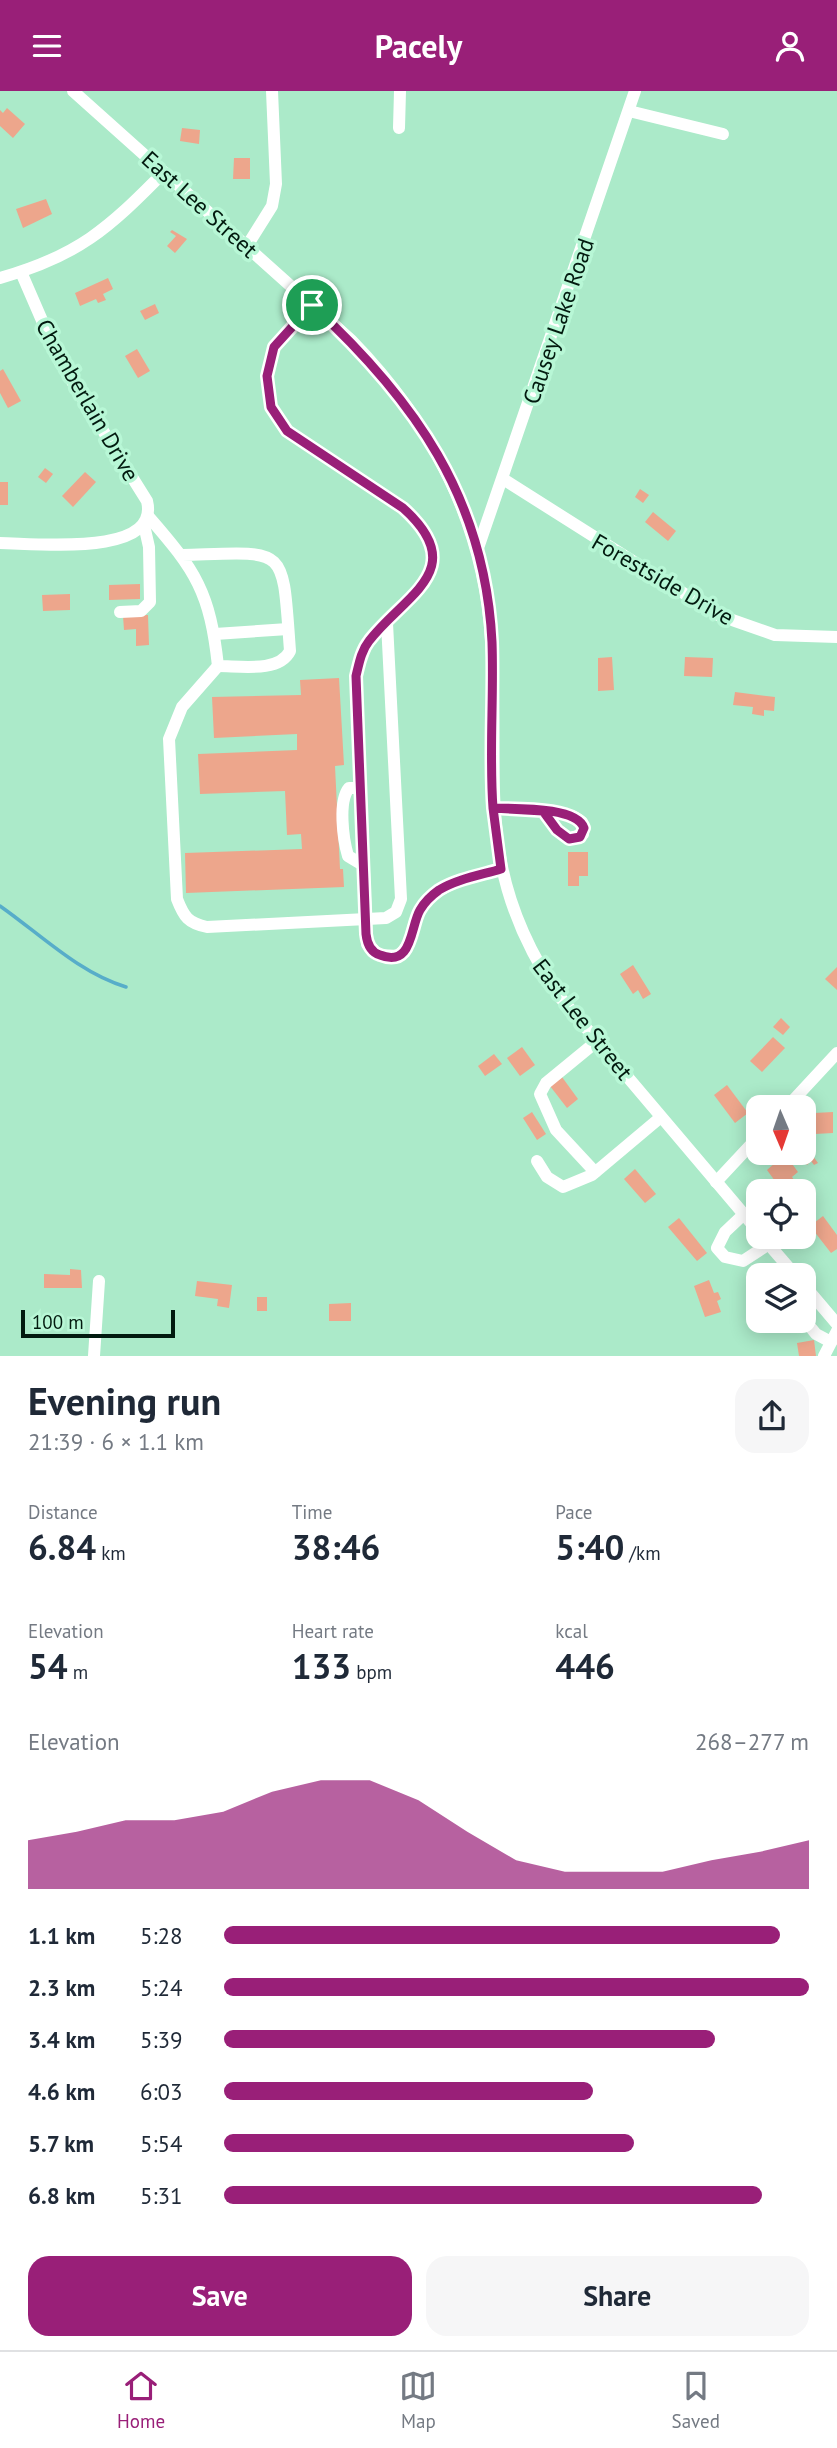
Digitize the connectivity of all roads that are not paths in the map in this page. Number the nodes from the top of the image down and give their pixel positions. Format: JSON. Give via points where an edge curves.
{"nodes":[{"id":1,"x":73,"y":91,"type":"edge"},
{"id":2,"x":272,"y":91,"type":"edge"},
{"id":3,"x":400,"y":91,"type":"edge"},
{"id":4,"x":635,"y":91,"type":"edge"},
{"id":5,"x":629,"y":111,"type":"junction"},
{"id":6,"x":399,"y":128,"type":"dead end"},
{"id":7,"x":723,"y":134,"type":"dead end"},
{"id":8,"x":164,"y":172,"type":"junction"},
{"id":9,"x":247,"y":246,"type":"junction"},
{"id":10,"x":21,"y":272,"type":"junction"},
{"id":11,"x":0,"y":278,"type":"edge"},
{"id":12,"x":312,"y":305,"type":"junction"},
{"id":13,"x":503,"y":479,"type":"junction"},
{"id":14,"x":145,"y":523,"type":"junction"},
{"id":15,"x":0,"y":543,"type":"edge"},
{"id":16,"x":477,"y":551,"type":"junction"},
{"id":17,"x":182,"y":555,"type":"junction"},
{"id":18,"x":120,"y":613,"type":"dead end"},
{"id":19,"x":387,"y":623,"type":"junction"},
{"id":20,"x":288,"y":629,"type":"junction"},
{"id":21,"x":215,"y":634,"type":"junction"},
{"id":22,"x":837,"y":636,"type":"edge"},
{"id":23,"x":218,"y":666,"type":"junction"},
{"id":24,"x":493,"y":808,"type":"junction"},
{"id":25,"x":543,"y":811,"type":"dead end"},
{"id":26,"x":501,"y":869,"type":"junction"},
{"id":27,"x":365,"y":920,"type":"junction"},
{"id":28,"x":596,"y":1042,"type":"junction"},
{"id":29,"x":837,"y":1053,"type":"edge"},
{"id":30,"x":798,"y":1095,"type":"edge"},
{"id":31,"x":661,"y":1117,"type":"junction"},
{"id":32,"x":746,"y":1150,"type":"edge"},
{"id":33,"x":537,"y":1161,"type":"dead end"},
{"id":34,"x":595,"y":1172,"type":"junction"},
{"id":35,"x":716,"y":1182,"type":"junction"},
{"id":36,"x":743,"y":1215,"type":"junction"},
{"id":37,"x":746,"y":1218,"type":"edge"},
{"id":38,"x":757,"y":1249,"type":"edge"},
{"id":39,"x":773,"y":1249,"type":"edge"},
{"id":40,"x":785,"y":1263,"type":"edge"},
{"id":41,"x":99,"y":1281,"type":"dead end"},
{"id":42,"x":816,"y":1303,"type":"edge"},
{"id":43,"x":837,"y":1324,"type":"edge"},
{"id":44,"x":815,"y":1333,"type":"edge"},
{"id":45,"x":834,"y":1337,"type":"edge"},
{"id":46,"x":94,"y":1356,"type":"edge"},
{"id":47,"x":824,"y":1356,"type":"edge"}],
"edges":[{"from":1,"to":8,"type":"street","name":"East Lee Street"},
{"from":2,"to":9,"type":"street","via":[[276,184],[272,206]]},
{"from":3,"to":6,"type":"street"},
{"from":4,"to":5,"type":"street","name":"Causey Lake Road"},
{"from":5,"to":7,"type":"street"},
{"from":5,"to":13,"type":"street","name":"Causey Lake Road"},
{"from":8,"to":9,"type":"street","name":"East Lee Street"},
{"from":8,"to":10,"type":"street","via":[[94,238],[56,260]]},
{"from":9,"to":12,"type":"street","name":"East Lee Street"},
{"from":10,"to":11,"type":"street"},
{"from":10,"to":14,"type":"street","name":"Chamberlain Drive","via":[[60,362],[147,501]]},
{"from":12,"to":16,"type":"street","name":"East Lee Street","via":[[373,363],[420,423],[468,519]]},
{"from":12,"to":19,"type":"street","via":[[274,347],[267,376],[271,407],[287,431],[403,508],[428,537],[430,572],[419,591]]},
{"from":13,"to":16,"type":"street","name":"Causey Lake Road"},
{"from":13,"to":22,"type":"street","name":"Forestside Drive","via":[[718,615],[775,635]]},
{"from":14,"to":15,"type":"street","via":[[119,539],[91,543]]},
{"from":14,"to":17,"type":"street"},
{"from":14,"to":18,"type":"street","via":[[150,603],[141,611]]},
{"from":16,"to":24,"type":"street","name":"East Lee Street","via":[[492,641]]},
{"from":17,"to":20,"type":"street","via":[[262,554],[274,559],[284,578]]},
{"from":17,"to":21,"type":"street","via":[[205,594]]},
{"from":19,"to":27,"type":"street","via":[[368,641],[356,676]]},
{"from":19,"to":27,"type":"street","via":[[401,899],[396,912],[386,918]]},
{"from":20,"to":21,"type":"street"},
{"from":20,"to":23,"type":"street","via":[[290,650],[275,665]]},
{"from":21,"to":23,"type":"street"},
{"from":23,"to":27,"type":"street","via":[[182,707],[169,739],[177,899],[183,916],[207,927]]},
{"from":24,"to":25,"type":"street"},
{"from":24,"to":26,"type":"street","name":"East Lee Street"},
{"from":26,"to":27,"type":"street","via":[[439,890],[419,911],[411,944],[398,956],[373,951],[367,944]]},
{"from":26,"to":28,"type":"street","name":"East Lee Street","via":[[532,953]]},
{"from":28,"to":31,"type":"street","name":"East Lee Street"},
{"from":28,"to":34,"type":"street","via":[[540,1094],[556,1131]]},
{"from":29,"to":30,"type":"street"},
{"from":31,"to":34,"type":"street"},
{"from":31,"to":35,"type":"street","name":"East Lee Street"},
{"from":32,"to":35,"type":"street"},
{"from":33,"to":34,"type":"street","via":[[547,1177],[563,1187]]},
{"from":35,"to":36,"type":"street","name":"East Lee Street"},
{"from":36,"to":37,"type":"street","name":"East Lee Street"},
{"from":36,"to":38,"type":"street","via":[[717,1248],[725,1257],[743,1261]]},
{"from":39,"to":40,"type":"street"},
{"from":41,"to":46,"type":"street"},
{"from":42,"to":43,"type":"street"},
{"from":44,"to":45,"type":"street"},
{"from":45,"to":47,"type":"street"}]}
